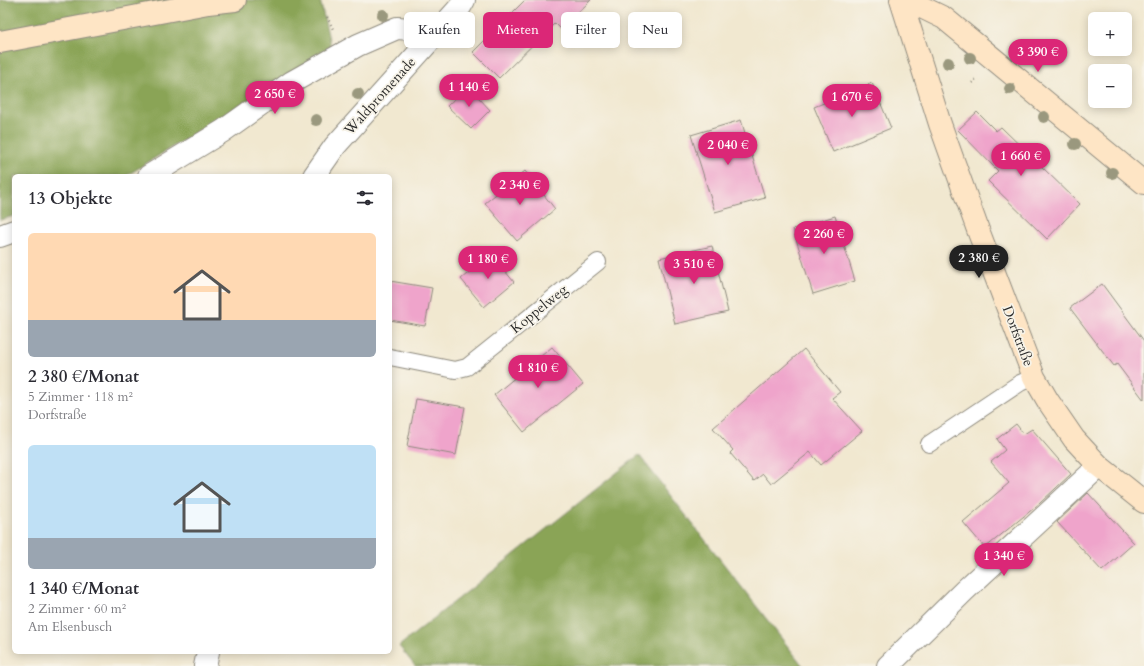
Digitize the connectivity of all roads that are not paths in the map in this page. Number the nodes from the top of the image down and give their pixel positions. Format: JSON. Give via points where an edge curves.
{"nodes":[{"id":1,"x":235,"y":0,"type":"edge"},
{"id":2,"x":464,"y":0,"type":"edge"},
{"id":3,"x":901,"y":0,"type":"edge"},
{"id":4,"x":907,"y":0,"type":"edge"},
{"id":5,"x":455,"y":12,"type":"edge"},
{"id":6,"x":404,"y":28,"type":"edge"},
{"id":7,"x":0,"y":42,"type":"edge"},
{"id":8,"x":423,"y":48,"type":"edge"},
{"id":9,"x":152,"y":174,"type":"edge"},
{"id":10,"x":315,"y":174,"type":"edge"},
{"id":11,"x":1144,"y":184,"type":"edge"},
{"id":12,"x":12,"y":233,"type":"edge"},
{"id":13,"x":0,"y":236,"type":"edge"},
{"id":14,"x":598,"y":262,"type":"dead end"},
{"id":15,"x":392,"y":357,"type":"edge"},
{"id":16,"x":1034,"y":377,"type":"junction"},
{"id":17,"x":929,"y":444,"type":"dead end"},
{"id":18,"x":1100,"y":466,"type":"junction"},
{"id":19,"x":1144,"y":502,"type":"edge"},
{"id":20,"x":208,"y":654,"type":"edge"},
{"id":21,"x":205,"y":666,"type":"edge"},
{"id":22,"x":888,"y":666,"type":"edge"}],
"edges":[{"from":1,"to":7,"type":"main road"},
{"from":2,"to":5,"type":"street","name":"Waldpromenade"},
{"from":3,"to":16,"type":"main road","name":"Dorfstraße","via":[[940,124]]},
{"from":4,"to":11,"type":"main road","via":[[944,18]]},
{"from":6,"to":9,"type":"street","via":[[397,28],[358,45],[292,82],[222,131]]},
{"from":8,"to":10,"type":"street","name":"Waldpromenade","via":[[335,146]]},
{"from":12,"to":13,"type":"street"},
{"from":14,"to":15,"type":"lane","name":"Koppelweg","via":[[467,367],[455,370]]},
{"from":16,"to":17,"type":"lane","via":[[1020,383]]},
{"from":16,"to":18,"type":"main road","name":"Dorfstraße","via":[[1074,439]]},
{"from":18,"to":19,"type":"main road","name":"Dorfstraße"},
{"from":18,"to":22,"type":"street","via":[[964,591]]},
{"from":20,"to":21,"type":"street"}]}
